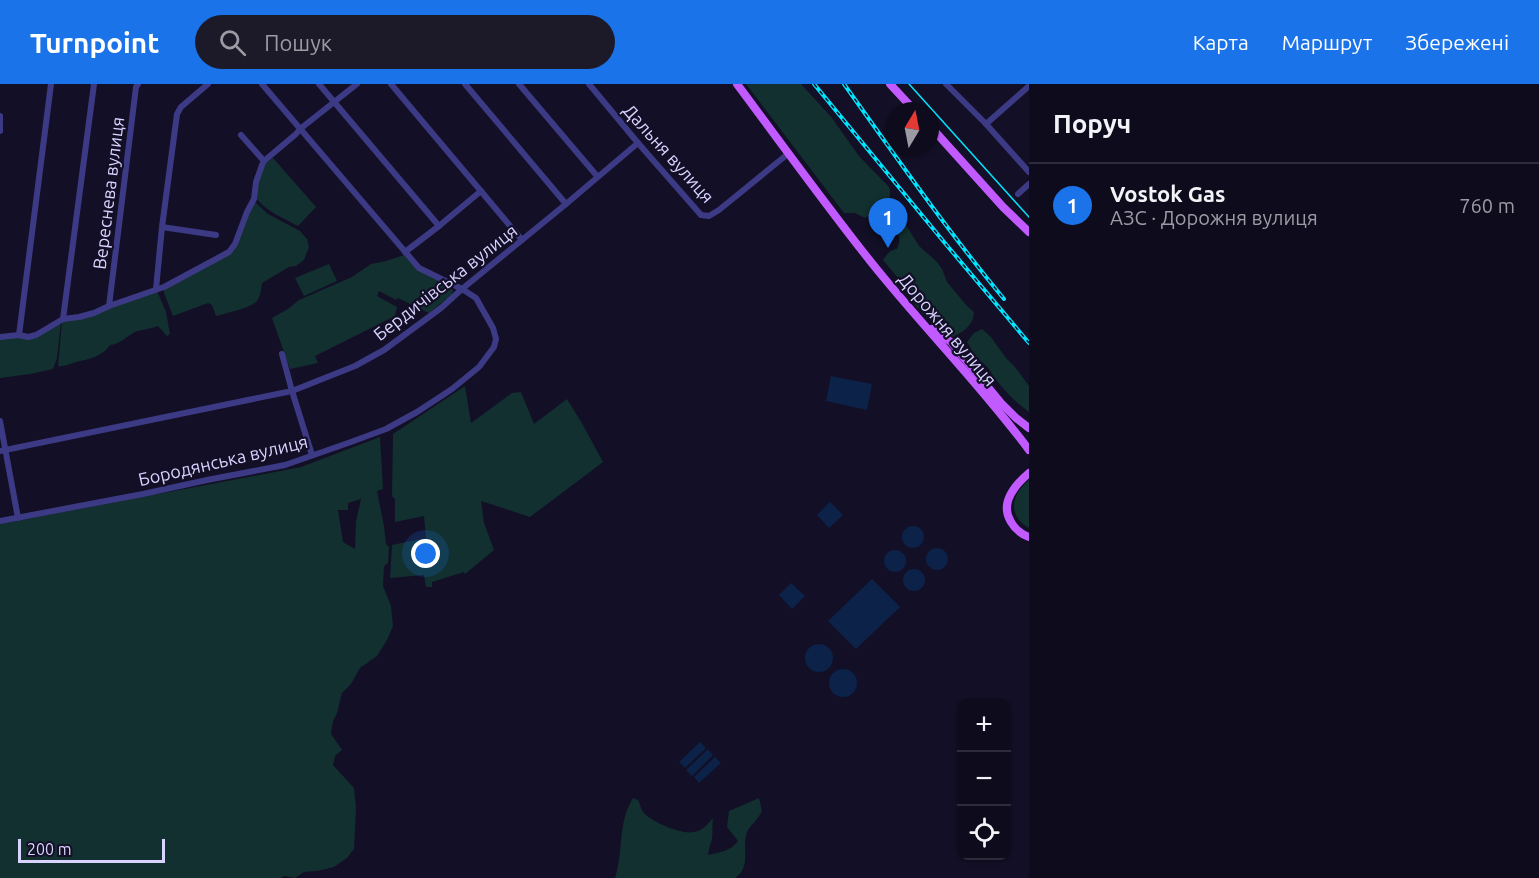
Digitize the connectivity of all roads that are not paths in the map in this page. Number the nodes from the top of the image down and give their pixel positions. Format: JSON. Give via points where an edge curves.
{"nodes":[{"id":1,"x":51,"y":84,"type":"edge"},
{"id":2,"x":94,"y":84,"type":"edge"},
{"id":3,"x":138,"y":84,"type":"edge"},
{"id":4,"x":208,"y":84,"type":"edge"},
{"id":5,"x":262,"y":84,"type":"edge"},
{"id":6,"x":319,"y":84,"type":"edge"},
{"id":7,"x":357,"y":84,"type":"edge"},
{"id":8,"x":391,"y":84,"type":"edge"},
{"id":9,"x":465,"y":84,"type":"edge"},
{"id":10,"x":519,"y":84,"type":"edge"},
{"id":11,"x":599,"y":84,"type":"edge"},
{"id":12,"x":737,"y":84,"type":"edge"},
{"id":13,"x":890,"y":84,"type":"edge"},
{"id":14,"x":946,"y":84,"type":"edge"},
{"id":15,"x":1029,"y":86,"type":"edge"},
{"id":16,"x":591,"y":87,"type":"edge"},
{"id":17,"x":334,"y":102,"type":"junction"},
{"id":18,"x":907,"y":102,"type":"edge"},
{"id":19,"x":0,"y":116,"type":"edge"},
{"id":20,"x":986,"y":124,"type":"junction"},
{"id":21,"x":300,"y":129,"type":"junction"},
{"id":22,"x":0,"y":131,"type":"edge"},
{"id":23,"x":242,"y":135,"type":"dead end"},
{"id":24,"x":939,"y":136,"type":"edge"},
{"id":25,"x":638,"y":143,"type":"junction"},
{"id":26,"x":789,"y":153,"type":"junction"},
{"id":27,"x":264,"y":161,"type":"junction"},
{"id":28,"x":1029,"y":172,"type":"edge"},
{"id":29,"x":597,"y":176,"type":"junction"},
{"id":30,"x":1029,"y":184,"type":"edge"},
{"id":31,"x":481,"y":191,"type":"junction"},
{"id":32,"x":1018,"y":194,"type":"dead end"},
{"id":33,"x":566,"y":204,"type":"junction"},
{"id":34,"x":439,"y":226,"type":"junction"},
{"id":35,"x":162,"y":227,"type":"junction"},
{"id":36,"x":1029,"y":232,"type":"edge"},
{"id":37,"x":216,"y":235,"type":"dead end"},
{"id":38,"x":522,"y":240,"type":"junction"},
{"id":39,"x":405,"y":252,"type":"junction"},
{"id":40,"x":462,"y":288,"type":"junction"},
{"id":41,"x":156,"y":289,"type":"junction"},
{"id":42,"x":109,"y":306,"type":"junction"},
{"id":43,"x":63,"y":319,"type":"junction"},
{"id":44,"x":921,"y":321,"type":"junction"},
{"id":45,"x":19,"y":335,"type":"junction"},
{"id":46,"x":0,"y":337,"type":"edge"},
{"id":47,"x":282,"y":354,"type":"dead end"},
{"id":48,"x":292,"y":392,"type":"junction"},
{"id":49,"x":0,"y":421,"type":"edge"},
{"id":50,"x":1029,"y":428,"type":"edge"},
{"id":51,"x":3,"y":450,"type":"edge"},
{"id":52,"x":1029,"y":450,"type":"edge"},
{"id":53,"x":312,"y":455,"type":"junction"},
{"id":54,"x":1028,"y":474,"type":"edge"},
{"id":55,"x":18,"y":518,"type":"junction"},
{"id":56,"x":0,"y":521,"type":"edge"},
{"id":57,"x":1015,"y":529,"type":"junction"},
{"id":58,"x":1029,"y":532,"type":"edge"},
{"id":59,"x":1029,"y":537,"type":"edge"}],
"edges":[{"from":1,"to":45,"type":"street"},
{"from":2,"to":43,"type":"street"},
{"from":3,"to":42,"type":"street","name":"Вереснева вулиця"},
{"from":4,"to":35,"type":"street","via":[[177,114]]},
{"from":5,"to":21,"type":"street"},
{"from":6,"to":17,"type":"street"},
{"from":7,"to":17,"type":"street"},
{"from":8,"to":31,"type":"street"},
{"from":9,"to":33,"type":"street"},
{"from":10,"to":29,"type":"street"},
{"from":11,"to":16,"type":"street"},
{"from":12,"to":26,"type":"main road","name":"Дорожня вулиця"},
{"from":13,"to":18,"type":"main road"},
{"from":14,"to":20,"type":"street"},
{"from":15,"to":20,"type":"street"},
{"from":16,"to":25,"type":"street","name":"Дальня вулиця"},
{"from":17,"to":21,"type":"street"},
{"from":17,"to":34,"type":"street"},
{"from":19,"to":22,"type":"street"},
{"from":20,"to":28,"type":"street"},
{"from":21,"to":27,"type":"street"},
{"from":21,"to":39,"type":"street"},
{"from":23,"to":27,"type":"street"},
{"from":24,"to":36,"type":"main road"},
{"from":25,"to":26,"type":"street","name":"Дальня вулиця","via":[[705,216],[719,210]]},
{"from":25,"to":29,"type":"street","name":"Бердичівська вулиця"},
{"from":26,"to":44,"type":"main road","name":"Дорожня вулиця"},
{"from":27,"to":41,"type":"street","via":[[254,199],[229,252]]},
{"from":29,"to":33,"type":"street","name":"Бердичівська вулиця"},
{"from":30,"to":32,"type":"street"},
{"from":31,"to":34,"type":"street"},
{"from":31,"to":38,"type":"street"},
{"from":33,"to":38,"type":"street","name":"Бердичівська вулиця"},
{"from":34,"to":39,"type":"street"},
{"from":35,"to":37,"type":"street"},
{"from":35,"to":41,"type":"street"},
{"from":38,"to":40,"type":"street","name":"Бердичівська вулиця"},
{"from":39,"to":40,"type":"street","via":[[419,268]]},
{"from":40,"to":48,"type":"street","name":"Бердичівська вулиця","via":[[384,350]]},
{"from":40,"to":53,"type":"street","name":"Бородянська вулиця","via":[[476,298],[495,332],[494,347],[479,367],[443,395],[386,429]]},
{"from":41,"to":42,"type":"street"},
{"from":42,"to":43,"type":"street"},
{"from":43,"to":45,"type":"street","via":[[36,335]]},
{"from":44,"to":50,"type":"main road","via":[[951,342],[1001,403]]},
{"from":44,"to":52,"type":"main road","name":"Дорожня вулиця"},
{"from":45,"to":46,"type":"street"},
{"from":47,"to":48,"type":"street"},
{"from":48,"to":51,"type":"street","name":"Бердичівська вулиця"},
{"from":48,"to":53,"type":"street"},
{"from":49,"to":51,"type":"street"},
{"from":51,"to":55,"type":"street"},
{"from":53,"to":55,"type":"street","name":"Бородянська вулиця","via":[[285,465]]},
{"from":54,"to":57,"type":"main road","via":[[1008,498],[1008,518]]},
{"from":55,"to":56,"type":"street","name":"Бородянська вулиця"},
{"from":57,"to":58,"type":"main road"},
{"from":57,"to":59,"type":"main road"}]}
